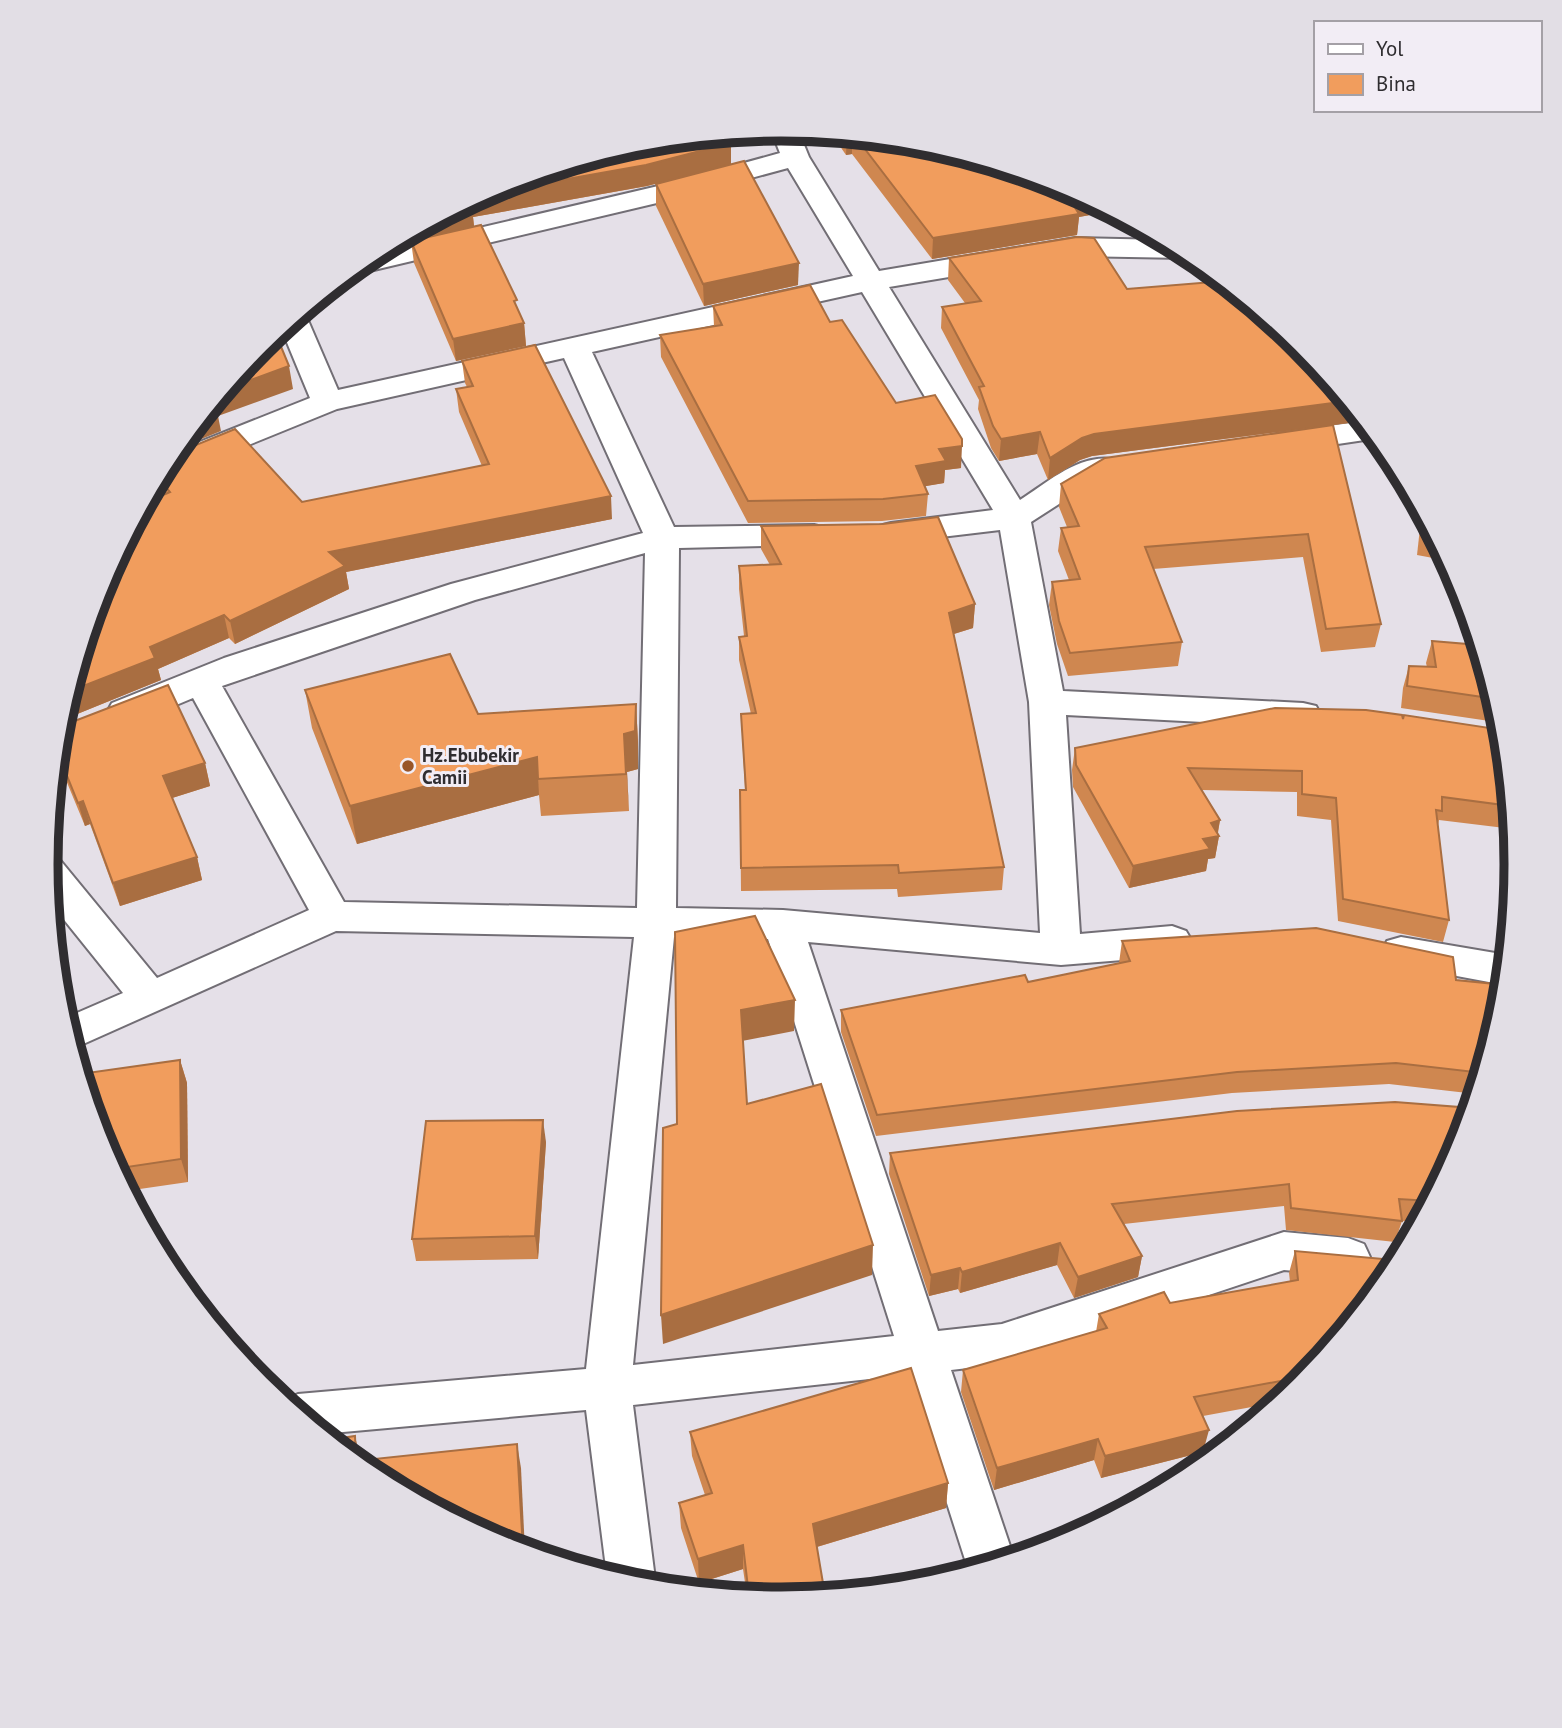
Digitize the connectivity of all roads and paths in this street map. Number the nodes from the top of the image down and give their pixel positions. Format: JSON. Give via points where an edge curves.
{"nodes":[{"id":1,"x":790,"y":143,"type":"edge"},
{"id":2,"x":1160,"y":249,"type":"edge"},
{"id":3,"x":387,"y":258,"type":"edge"},
{"id":4,"x":871,"y":281,"type":"junction"},
{"id":5,"x":296,"y":328,"type":"edge"},
{"id":6,"x":574,"y":346,"type":"junction"},
{"id":7,"x":327,"y":402,"type":"junction"},
{"id":8,"x":1360,"y":432,"type":"edge"},
{"id":9,"x":1252,"y":447,"type":"edge"},
{"id":10,"x":180,"y":462,"type":"edge"},
{"id":11,"x":1132,"y":463,"type":"edge"},
{"id":12,"x":1014,"y":518,"type":"junction"},
{"id":13,"x":662,"y":538,"type":"junction"},
{"id":14,"x":202,"y":681,"type":"junction"},
{"id":15,"x":1047,"y":702,"type":"junction"},
{"id":16,"x":1333,"y":716,"type":"edge"},
{"id":17,"x":94,"y":724,"type":"edge"},
{"id":18,"x":58,"y":885,"type":"edge"},
{"id":19,"x":332,"y":916,"type":"junction"},
{"id":20,"x":656,"y":920,"type":"junction"},
{"id":21,"x":783,"y":925,"type":"junction"},
{"id":22,"x":1210,"y":938,"type":"edge"},
{"id":23,"x":1371,"y":946,"type":"edge"},
{"id":24,"x":1061,"y":950,"type":"junction"},
{"id":25,"x":1496,"y":968,"type":"edge"},
{"id":26,"x":149,"y":997,"type":"junction"},
{"id":27,"x":78,"y":1031,"type":"edge"},
{"id":28,"x":1385,"y":1261,"type":"edge"},
{"id":29,"x":922,"y":1352,"type":"junction"},
{"id":30,"x":607,"y":1388,"type":"junction"},
{"id":31,"x":311,"y":1414,"type":"edge"},
{"id":32,"x":988,"y":1557,"type":"edge"},
{"id":33,"x":631,"y":1571,"type":"edge"}],
"edges":[{"from":1,"to":3,"type":"street","via":[[678,190]]},
{"from":1,"to":4,"type":"street"},
{"from":2,"to":4,"type":"street","via":[[1074,247]]},
{"from":4,"to":6,"type":"street"},
{"from":4,"to":12,"type":"street"},
{"from":5,"to":7,"type":"street"},
{"from":6,"to":7,"type":"street"},
{"from":6,"to":13,"type":"street"},
{"from":7,"to":10,"type":"street"},
{"from":8,"to":9,"type":"street"},
{"from":11,"to":12,"type":"street","via":[[1092,469]]},
{"from":12,"to":13,"type":"street","via":[[882,534]]},
{"from":12,"to":15,"type":"street"},
{"from":13,"to":14,"type":"street","via":[[463,592]]},
{"from":13,"to":20,"type":"street"},
{"from":14,"to":17,"type":"street"},
{"from":14,"to":19,"type":"street"},
{"from":15,"to":16,"type":"street"},
{"from":15,"to":24,"type":"street"},
{"from":18,"to":26,"type":"street"},
{"from":19,"to":20,"type":"street"},
{"from":19,"to":26,"type":"street"},
{"from":20,"to":21,"type":"street"},
{"from":20,"to":30,"type":"street"},
{"from":21,"to":24,"type":"street"},
{"from":21,"to":29,"type":"street","via":[[878,1155]]},
{"from":22,"to":24,"type":"street"},
{"from":23,"to":25,"type":"street"},
{"from":26,"to":27,"type":"street"},
{"from":28,"to":29,"type":"street","via":[[1284,1251],[1002,1344]]},
{"from":29,"to":30,"type":"street"},
{"from":29,"to":32,"type":"street"},
{"from":30,"to":31,"type":"street"},
{"from":30,"to":33,"type":"street"}]}
